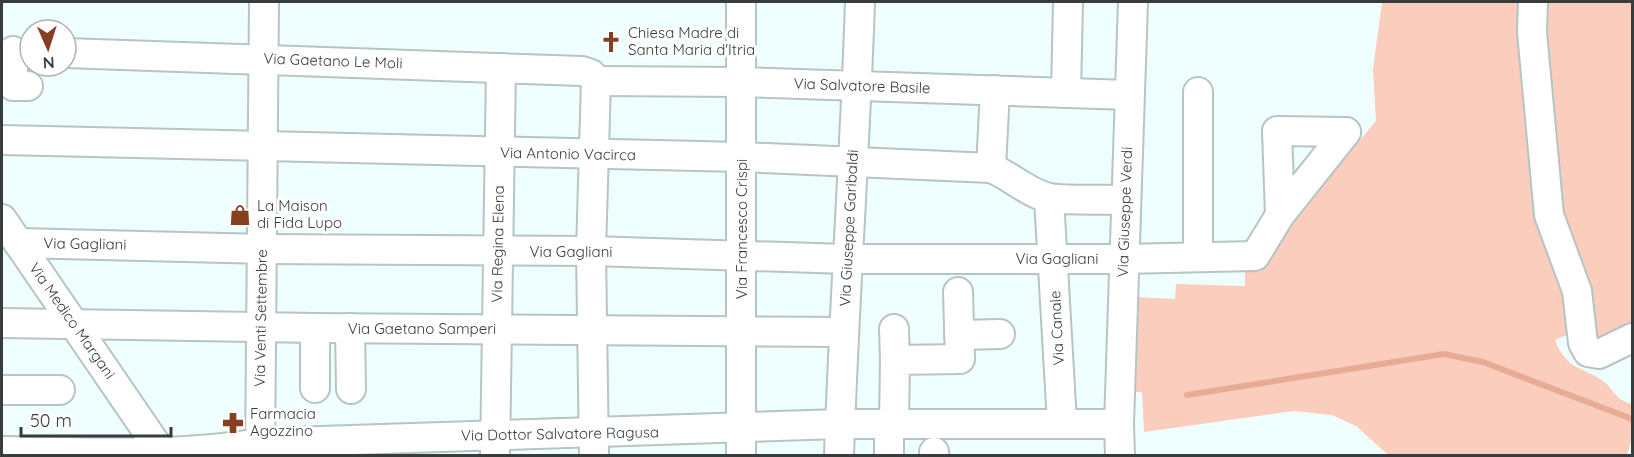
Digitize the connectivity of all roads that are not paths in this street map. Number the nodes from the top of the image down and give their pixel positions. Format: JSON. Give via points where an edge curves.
{"nodes":[{"id":1,"x":264,"y":2,"type":"edge"},
{"id":2,"x":741,"y":2,"type":"edge"},
{"id":3,"x":860,"y":2,"type":"edge"},
{"id":4,"x":1068,"y":2,"type":"edge"},
{"id":5,"x":1133,"y":2,"type":"edge"},
{"id":6,"x":1533,"y":2,"type":"edge"},
{"id":7,"x":15,"y":51,"type":"edge"},
{"id":8,"x":78,"y":53,"type":"edge"},
{"id":9,"x":264,"y":59,"type":"junction"},
{"id":10,"x":501,"y":68,"type":"junction"},
{"id":11,"x":596,"y":81,"type":"junction"},
{"id":12,"x":741,"y":82,"type":"junction"},
{"id":13,"x":28,"y":86,"type":"dead end"},
{"id":14,"x":857,"y":86,"type":"junction"},
{"id":15,"x":995,"y":90,"type":"junction"},
{"id":16,"x":1198,"y":92,"type":"dead end"},
{"id":17,"x":1065,"y":93,"type":"junction"},
{"id":18,"x":1129,"y":95,"type":"junction"},
{"id":19,"x":2,"y":141,"type":"edge"},
{"id":20,"x":264,"y":148,"type":"junction"},
{"id":21,"x":500,"y":153,"type":"junction"},
{"id":22,"x":594,"y":154,"type":"junction"},
{"id":23,"x":742,"y":157,"type":"junction"},
{"id":24,"x":854,"y":161,"type":"junction"},
{"id":25,"x":991,"y":168,"type":"junction"},
{"id":26,"x":1049,"y":198,"type":"junction"},
{"id":27,"x":1126,"y":200,"type":"junction"},
{"id":28,"x":1280,"y":215,"type":"dead end"},
{"id":29,"x":2,"y":219,"type":"edge"},
{"id":30,"x":18,"y":243,"type":"junction"},
{"id":31,"x":262,"y":249,"type":"junction"},
{"id":32,"x":591,"y":251,"type":"junction"},
{"id":33,"x":498,"y":252,"type":"junction"},
{"id":34,"x":740,"y":255,"type":"junction"},
{"id":35,"x":1198,"y":257,"type":"junction"},
{"id":36,"x":847,"y":259,"type":"junction"},
{"id":37,"x":1053,"y":259,"type":"junction"},
{"id":38,"x":1124,"y":259,"type":"junction"},
{"id":39,"x":958,"y":292,"type":"dead end"},
{"id":40,"x":2,"y":323,"type":"edge"},
{"id":41,"x":73,"y":323,"type":"junction"},
{"id":42,"x":261,"y":327,"type":"junction"},
{"id":43,"x":315,"y":328,"type":"junction"},
{"id":44,"x":350,"y":328,"type":"junction"},
{"id":45,"x":496,"y":329,"type":"junction"},
{"id":46,"x":894,"y":329,"type":"dead end"},
{"id":47,"x":593,"y":330,"type":"junction"},
{"id":48,"x":741,"y":332,"type":"junction"},
{"id":49,"x":844,"y":332,"type":"junction"},
{"id":50,"x":1000,"y":334,"type":"dead end"},
{"id":51,"x":960,"y":335,"type":"junction"},
{"id":52,"x":1632,"y":339,"type":"edge"},
{"id":53,"x":895,"y":360,"type":"junction"},
{"id":54,"x":315,"y":388,"type":"dead end"},
{"id":55,"x":2,"y":390,"type":"edge"},
{"id":56,"x":60,"y":390,"type":"dead end"},
{"id":57,"x":351,"y":390,"type":"dead end"},
{"id":58,"x":1062,"y":423,"type":"junction"},
{"id":59,"x":840,"y":424,"type":"junction"},
{"id":60,"x":892,"y":424,"type":"junction"},
{"id":61,"x":1119,"y":424,"type":"junction"},
{"id":62,"x":741,"y":442,"type":"edge"},
{"id":63,"x":594,"y":444,"type":"edge"},
{"id":64,"x":495,"y":445,"type":"edge"},
{"id":65,"x":367,"y":448,"type":"edge"},
{"id":66,"x":260,"y":449,"type":"edge"},
{"id":67,"x":2,"y":451,"type":"edge"},
{"id":68,"x":226,"y":452,"type":"edge"},
{"id":69,"x":162,"y":454,"type":"edge"},
{"id":70,"x":839,"y":456,"type":"edge"},
{"id":71,"x":889,"y":456,"type":"edge"},
{"id":72,"x":1120,"y":456,"type":"edge"}],
"edges":[{"from":1,"to":9,"type":"street","name":"Via Venti Settembre"},
{"from":2,"to":12,"type":"street","name":"Via Francesco Crispi"},
{"from":3,"to":14,"type":"street","name":"Via Giuseppe Garibaldi"},
{"from":4,"to":17,"type":"street"},
{"from":5,"to":18,"type":"street","name":"Via Giuseppe Verdi"},
{"from":6,"to":52,"type":"street","via":[[1532,32],[1549,214],[1577,291],[1583,343],[1588,352],[1599,354]]},
{"from":7,"to":13,"type":"street","via":[[13,86]]},
{"from":8,"to":9,"type":"street","name":"Via Gaetano Le Moli"},
{"from":9,"to":10,"type":"street","name":"Via Gaetano Le Moli"},
{"from":9,"to":20,"type":"street","name":"Via Venti Settembre"},
{"from":10,"to":11,"type":"street","name":"Via Gaetano Le Moli","via":[[582,71]]},
{"from":10,"to":21,"type":"street","name":"Via Regina Elena"},
{"from":11,"to":12,"type":"street","name":"Via Salvatore Basile"},
{"from":11,"to":22,"type":"street"},
{"from":12,"to":14,"type":"street","name":"Via Salvatore Basile"},
{"from":12,"to":23,"type":"street","name":"Via Francesco Crispi"},
{"from":14,"to":15,"type":"street","name":"Via Salvatore Basile"},
{"from":14,"to":24,"type":"street","name":"Via Giuseppe Garibaldi"},
{"from":15,"to":17,"type":"street","name":"Via Salvatore Basile"},
{"from":15,"to":25,"type":"street"},
{"from":16,"to":35,"type":"street"},
{"from":17,"to":18,"type":"street","name":"Via Salvatore Basile"},
{"from":18,"to":27,"type":"street","name":"Via Giuseppe Verdi"},
{"from":19,"to":20,"type":"street","name":"Via Antonio Vacirca"},
{"from":20,"to":21,"type":"street","name":"Via Antonio Vacirca"},
{"from":20,"to":31,"type":"street","name":"Via Venti Settembre"},
{"from":21,"to":22,"type":"street","name":"Via Antonio Vacirca"},
{"from":21,"to":33,"type":"street","name":"Via Regina Elena"},
{"from":22,"to":23,"type":"street","name":"Via Antonio Vacirca"},
{"from":22,"to":32,"type":"street"},
{"from":23,"to":24,"type":"street","name":"Via Antonio Vacirca"},
{"from":23,"to":34,"type":"street","name":"Via Francesco Crispi"},
{"from":24,"to":25,"type":"street","name":"Via Antonio Vacirca"},
{"from":24,"to":36,"type":"street","name":"Via Giuseppe Garibaldi"},
{"from":25,"to":26,"type":"street","name":"Via Antonio Vacirca"},
{"from":26,"to":27,"type":"street","name":"Via Antonio Vacirca"},
{"from":26,"to":37,"type":"street","name":"Via Canale"},
{"from":27,"to":38,"type":"street","name":"Via Giuseppe Verdi"},
{"from":28,"to":35,"type":"street","name":"Via Gagliani","via":[[1255,256]]},
{"from":29,"to":30,"type":"street","name":"Via Medico Margani"},
{"from":30,"to":31,"type":"street","name":"Via Gagliani"},
{"from":30,"to":41,"type":"street","name":"Via Medico Margani"},
{"from":31,"to":33,"type":"street","name":"Via Gagliani"},
{"from":31,"to":42,"type":"street","name":"Via Venti Settembre"},
{"from":32,"to":33,"type":"street","name":"Via Gagliani"},
{"from":32,"to":34,"type":"street","name":"Via Gagliani"},
{"from":32,"to":47,"type":"street"},
{"from":33,"to":45,"type":"street","name":"Via Regina Elena"},
{"from":34,"to":36,"type":"street","name":"Via Gagliani"},
{"from":34,"to":48,"type":"street","name":"Via Francesco Crispi"},
{"from":35,"to":38,"type":"street","name":"Via Gagliani"},
{"from":36,"to":37,"type":"street","name":"Via Gagliani"},
{"from":36,"to":49,"type":"street","name":"Via Giuseppe Garibaldi"},
{"from":37,"to":38,"type":"street","name":"Via Gagliani"},
{"from":37,"to":58,"type":"street","name":"Via Canale"},
{"from":38,"to":61,"type":"street","name":"Via Giuseppe Verdi"},
{"from":39,"to":51,"type":"street"},
{"from":40,"to":41,"type":"street","name":"Via Gaetano Samperi"},
{"from":41,"to":42,"type":"street","name":"Via Gaetano Samperi"},
{"from":41,"to":69,"type":"street","name":"Via Medico Margani"},
{"from":42,"to":43,"type":"street","name":"Via Gaetano Samperi"},
{"from":42,"to":66,"type":"street","name":"Via Venti Settembre"},
{"from":43,"to":44,"type":"street","name":"Via Gaetano Samperi"},
{"from":43,"to":54,"type":"street"},
{"from":44,"to":45,"type":"street","name":"Via Gaetano Samperi"},
{"from":44,"to":57,"type":"street"},
{"from":45,"to":47,"type":"street","name":"Via Gaetano Samperi"},
{"from":45,"to":64,"type":"street","name":"Via Regina Elena"},
{"from":46,"to":53,"type":"street"},
{"from":47,"to":48,"type":"street","name":"Via Gaetano Samperi"},
{"from":47,"to":63,"type":"street"},
{"from":48,"to":49,"type":"street","name":"Via Gaetano Samperi"},
{"from":48,"to":62,"type":"street","name":"Via Francesco Crispi"},
{"from":49,"to":59,"type":"street","name":"Via Giuseppe Garibaldi"},
{"from":50,"to":51,"type":"street"},
{"from":51,"to":53,"type":"street","via":[[960,359]]},
{"from":53,"to":60,"type":"street"},
{"from":55,"to":56,"type":"street"},
{"from":58,"to":60,"type":"street","name":"Via Dottor Salvatore Ragusa"},
{"from":58,"to":61,"type":"street","name":"Via Dottor Salvatore Ragusa"},
{"from":59,"to":60,"type":"street","name":"Via Dottor Salvatore Ragusa"},
{"from":59,"to":62,"type":"street","name":"Via Dottor Salvatore Ragusa"},
{"from":59,"to":70,"type":"street","name":"Via Giuseppe Garibaldi"},
{"from":60,"to":71,"type":"street"},
{"from":61,"to":72,"type":"street"},
{"from":62,"to":63,"type":"street","name":"Via Dottor Salvatore Ragusa"},
{"from":63,"to":64,"type":"street","name":"Via Dottor Salvatore Ragusa"},
{"from":64,"to":65,"type":"street","name":"Via Dottor Salvatore Ragusa"},
{"from":65,"to":66,"type":"street","name":"Via Dottor Salvatore Ragusa"},
{"from":66,"to":68,"type":"street","name":"Via Dottor Salvatore Ragusa"},
{"from":67,"to":69,"type":"street","name":"Via Dottor Salvatore Ragusa"},
{"from":68,"to":69,"type":"street","name":"Via Dottor Salvatore Ragusa"}]}
